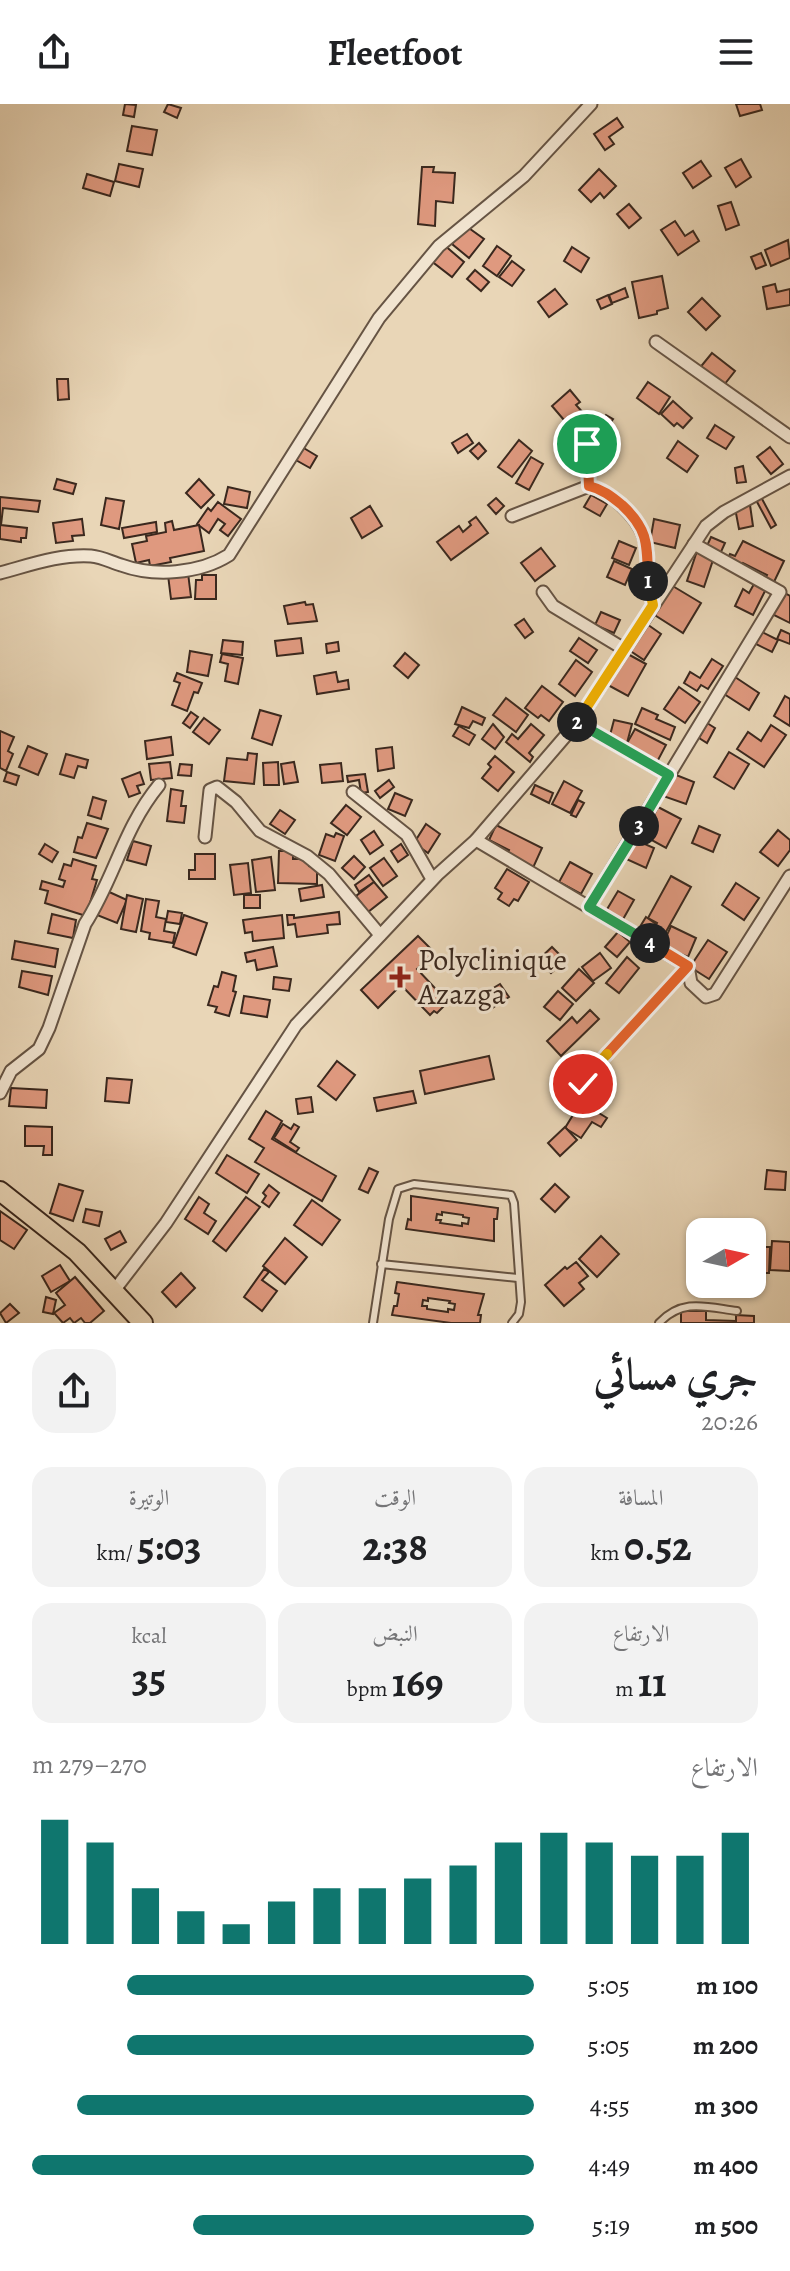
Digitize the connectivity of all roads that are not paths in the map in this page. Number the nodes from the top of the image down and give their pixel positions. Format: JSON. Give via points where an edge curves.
{"nodes":[{"id":1,"x":591,"y":104,"type":"edge"},
{"id":2,"x":656,"y":342,"type":"dead end"},
{"id":3,"x":790,"y":437,"type":"edge"},
{"id":4,"x":587,"y":444,"type":"dead end"},
{"id":5,"x":790,"y":476,"type":"edge"},
{"id":6,"x":589,"y":486,"type":"junction"},
{"id":7,"x":512,"y":516,"type":"dead end"},
{"id":8,"x":694,"y":544,"type":"junction"},
{"id":9,"x":0,"y":573,"type":"edge"},
{"id":10,"x":543,"y":592,"type":"dead end"},
{"id":11,"x":653,"y":605,"type":"junction"},
{"id":12,"x":624,"y":649,"type":"junction"},
{"id":13,"x":577,"y":722,"type":"junction"},
{"id":14,"x":669,"y":775,"type":"junction"},
{"id":15,"x":159,"y":785,"type":"dead end"},
{"id":16,"x":353,"y":792,"type":"dead end"},
{"id":17,"x":205,"y":837,"type":"dead end"},
{"id":18,"x":476,"y":840,"type":"junction"},
{"id":19,"x":790,"y":876,"type":"edge"},
{"id":20,"x":432,"y":879,"type":"junction"},
{"id":21,"x":589,"y":907,"type":"junction"},
{"id":22,"x":380,"y":935,"type":"junction"},
{"id":23,"x":688,"y":966,"type":"junction"},
{"id":24,"x":1,"y":1086,"type":"edge"},
{"id":25,"x":580,"y":1097,"type":"dead end"},
{"id":26,"x":0,"y":1191,"type":"edge"},
{"id":27,"x":381,"y":1264,"type":"junction"},
{"id":28,"x":518,"y":1278,"type":"junction"},
{"id":29,"x":113,"y":1292,"type":"junction"},
{"id":30,"x":737,"y":1311,"type":"dead end"},
{"id":31,"x":143,"y":1323,"type":"edge"},
{"id":32,"x":373,"y":1323,"type":"edge"},
{"id":33,"x":512,"y":1323,"type":"edge"},
{"id":34,"x":659,"y":1323,"type":"edge"}],
"edges":[{"from":1,"to":9,"type":"street","via":[[524,176],[439,246],[379,318],[229,555],[177,572],[139,570],[91,556],[52,559]]},
{"from":2,"to":3,"type":"street"},
{"from":4,"to":6,"type":"street"},
{"from":5,"to":8,"type":"street","via":[[724,512]]},
{"from":6,"to":7,"type":"street"},
{"from":6,"to":11,"type":"street","via":[[618,502],[644,531]]},
{"from":8,"to":11,"type":"street"},
{"from":8,"to":14,"type":"street","via":[[780,592]]},
{"from":10,"to":12,"type":"street","via":[[553,606]]},
{"from":11,"to":12,"type":"street"},
{"from":12,"to":13,"type":"street"},
{"from":13,"to":14,"type":"street"},
{"from":13,"to":18,"type":"street"},
{"from":14,"to":21,"type":"street"},
{"from":15,"to":24,"type":"street","via":[[133,821],[85,924],[39,1049]]},
{"from":16,"to":20,"type":"street","via":[[407,835]]},
{"from":17,"to":22,"type":"street","via":[[210,790],[217,787],[260,831],[329,874]]},
{"from":18,"to":20,"type":"street"},
{"from":18,"to":21,"type":"street"},
{"from":19,"to":23,"type":"street","via":[[715,994],[706,997],[691,983]]},
{"from":20,"to":22,"type":"street"},
{"from":21,"to":23,"type":"street"},
{"from":22,"to":29,"type":"street","via":[[296,1025],[166,1223]]},
{"from":23,"to":25,"type":"street","via":[[589,1073]]},
{"from":26,"to":29,"type":"main road","via":[[77,1252]]},
{"from":27,"to":28,"type":"lane"},
{"from":27,"to":28,"type":"lane","via":[[398,1189],[429,1185],[511,1195]]},
{"from":27,"to":32,"type":"lane"},
{"from":28,"to":33,"type":"lane","via":[[521,1302]]},
{"from":29,"to":31,"type":"main road"},
{"from":30,"to":34,"type":"lane","via":[[690,1306],[677,1308]]}]}
